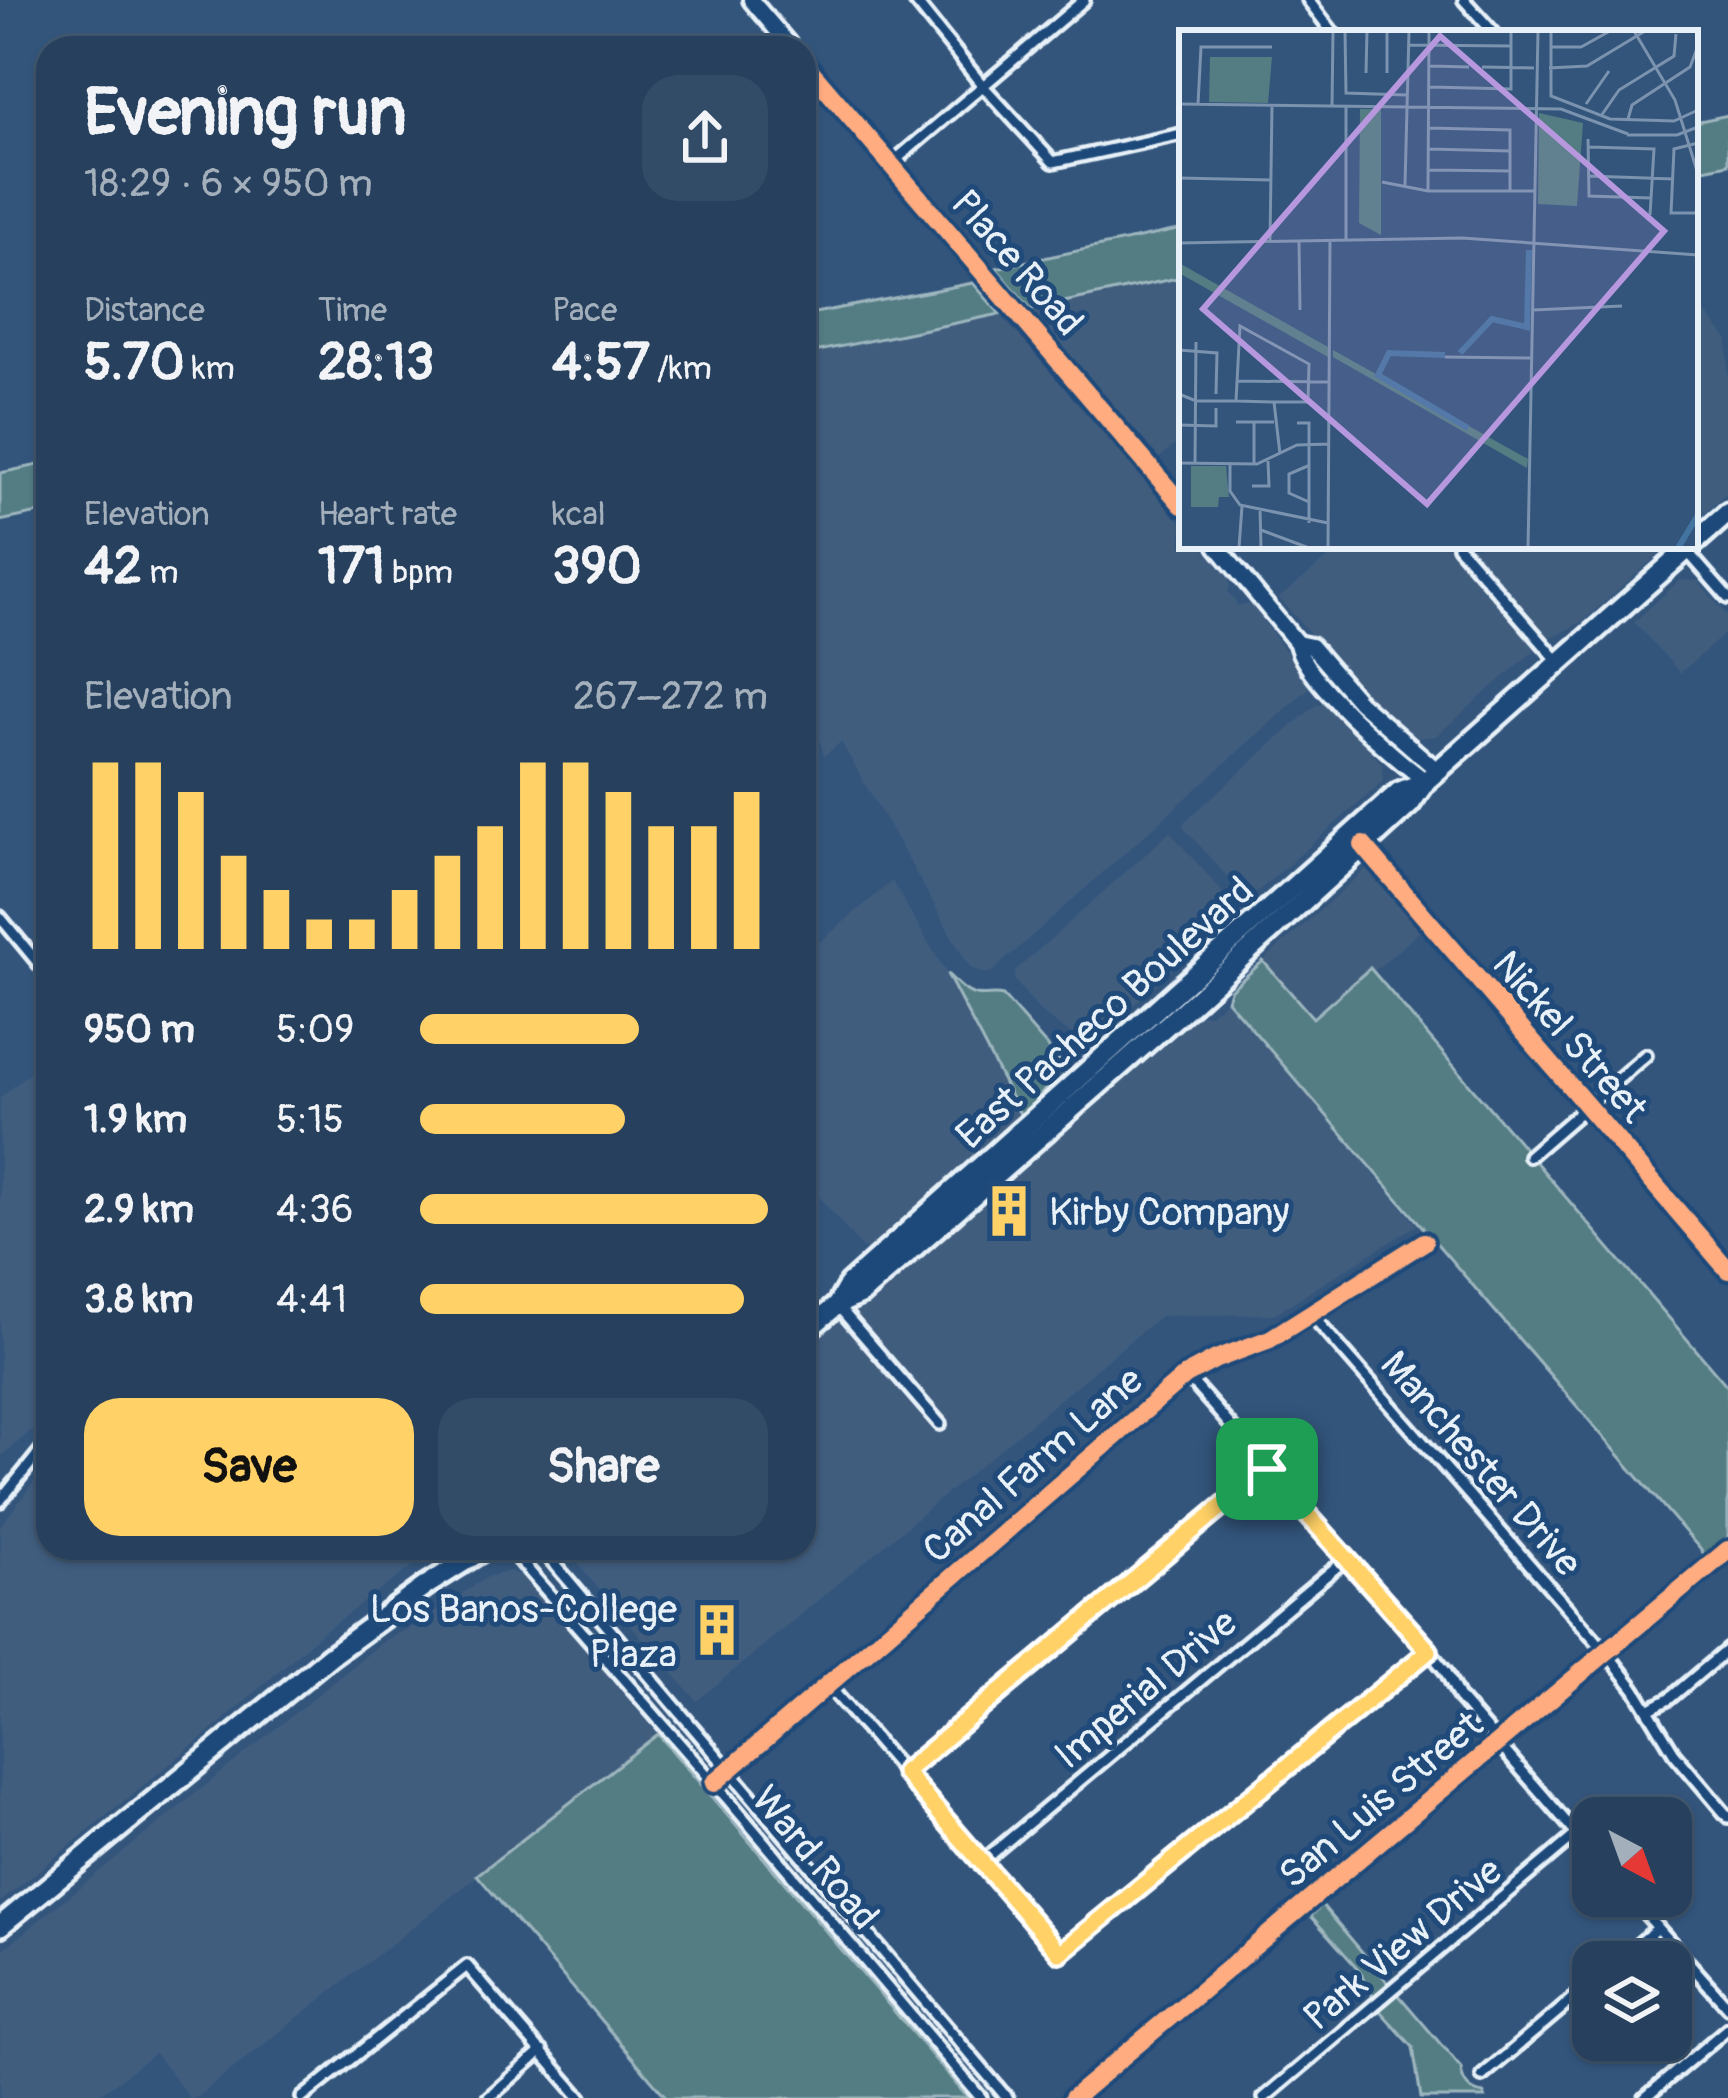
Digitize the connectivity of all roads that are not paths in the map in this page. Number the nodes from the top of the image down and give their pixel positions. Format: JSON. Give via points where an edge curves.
{"nodes":[{"id":1,"x":751,"y":0,"type":"edge"},
{"id":2,"x":914,"y":0,"type":"edge"},
{"id":3,"x":1084,"y":0,"type":"edge"},
{"id":4,"x":1309,"y":0,"type":"edge"},
{"id":5,"x":1464,"y":0,"type":"edge"},
{"id":6,"x":1331,"y":30,"type":"edge"},
{"id":7,"x":1490,"y":30,"type":"edge"},
{"id":8,"x":782,"y":36,"type":"edge"},
{"id":9,"x":816,"y":76,"type":"edge"},
{"id":10,"x":983,"y":86,"type":"junction"},
{"id":11,"x":1179,"y":135,"type":"edge"},
{"id":12,"x":891,"y":164,"type":"junction"},
{"id":13,"x":1179,"y":501,"type":"edge"},
{"id":14,"x":1728,"y":513,"type":"edge"},
{"id":15,"x":1698,"y":540,"type":"edge"},
{"id":16,"x":1219,"y":549,"type":"edge"},
{"id":17,"x":1461,"y":549,"type":"edge"},
{"id":18,"x":1688,"y":549,"type":"edge"},
{"id":19,"x":1693,"y":549,"type":"edge"},
{"id":20,"x":1728,"y":598,"type":"edge"},
{"id":21,"x":1559,"y":662,"type":"junction"},
{"id":22,"x":1432,"y":776,"type":"junction"},
{"id":23,"x":1364,"y":845,"type":"junction"},
{"id":24,"x":0,"y":917,"type":"edge"},
{"id":25,"x":36,"y":960,"type":"edge"},
{"id":26,"x":1646,"y":1055,"type":"dead end"},
{"id":27,"x":1588,"y":1106,"type":"junction"},
{"id":28,"x":1529,"y":1156,"type":"dead end"},
{"id":29,"x":1424,"y":1242,"type":"dead end"},
{"id":30,"x":1728,"y":1270,"type":"edge"},
{"id":31,"x":837,"y":1305,"type":"junction"},
{"id":32,"x":1311,"y":1314,"type":"junction"},
{"id":33,"x":816,"y":1323,"type":"edge"},
{"id":34,"x":1186,"y":1376,"type":"junction"},
{"id":35,"x":940,"y":1424,"type":"dead end"},
{"id":36,"x":36,"y":1457,"type":"edge"},
{"id":37,"x":1267,"y":1469,"type":"junction"},
{"id":38,"x":0,"y":1501,"type":"edge"},
{"id":39,"x":1728,"y":1550,"type":"edge"},
{"id":40,"x":1346,"y":1559,"type":"junction"},
{"id":41,"x":467,"y":1560,"type":"edge"},
{"id":42,"x":519,"y":1560,"type":"edge"},
{"id":43,"x":551,"y":1560,"type":"edge"},
{"id":44,"x":1728,"y":1649,"type":"edge"},
{"id":45,"x":1429,"y":1651,"type":"junction"},
{"id":46,"x":1606,"y":1652,"type":"junction"},
{"id":47,"x":827,"y":1684,"type":"junction"},
{"id":48,"x":1648,"y":1710,"type":"junction"},
{"id":49,"x":1498,"y":1743,"type":"junction"},
{"id":50,"x":730,"y":1769,"type":"junction"},
{"id":51,"x":904,"y":1772,"type":"junction"},
{"id":52,"x":714,"y":1783,"type":"junction"},
{"id":53,"x":1728,"y":1817,"type":"edge"},
{"id":54,"x":1572,"y":1828,"type":"edge"},
{"id":55,"x":1572,"y":1838,"type":"edge"},
{"id":56,"x":982,"y":1862,"type":"junction"},
{"id":57,"x":1648,"y":1917,"type":"edge"},
{"id":58,"x":0,"y":1926,"type":"edge"},
{"id":59,"x":1658,"y":1928,"type":"junction"},
{"id":60,"x":1642,"y":1941,"type":"edge"},
{"id":61,"x":1572,"y":2000,"type":"edge"},
{"id":62,"x":1728,"y":2007,"type":"edge"},
{"id":63,"x":1728,"y":2028,"type":"edge"},
{"id":64,"x":542,"y":2051,"type":"junction"},
{"id":65,"x":1482,"y":2076,"type":"dead end"},
{"id":66,"x":302,"y":2098,"type":"edge"},
{"id":67,"x":488,"y":2098,"type":"edge"},
{"id":68,"x":581,"y":2098,"type":"edge"},
{"id":69,"x":981,"y":2098,"type":"edge"},
{"id":70,"x":1007,"y":2098,"type":"edge"},
{"id":71,"x":1073,"y":2098,"type":"edge"},
{"id":72,"x":1264,"y":2098,"type":"edge"},
{"id":73,"x":1645,"y":2098,"type":"edge"}],
"edges":[{"from":1,"to":8,"type":"street"},
{"from":2,"to":10,"type":"street"},
{"from":3,"to":10,"type":"street"},
{"from":4,"to":6,"type":"street"},
{"from":5,"to":7,"type":"street"},
{"from":9,"to":12,"type":"street","name":"Place Road"},
{"from":10,"to":11,"type":"street","via":[[1054,162]]},
{"from":10,"to":12,"type":"street"},
{"from":12,"to":13,"type":"street","name":"Place Road"},
{"from":14,"to":15,"type":"highway","name":"East Pacheco Boulevard"},
{"from":16,"to":22,"type":"street","via":[[1348,712],[1398,761]]},
{"from":17,"to":21,"type":"street"},
{"from":18,"to":21,"type":"highway","name":"East Pacheco Boulevard"},
{"from":19,"to":20,"type":"street"},
{"from":21,"to":22,"type":"highway","name":"East Pacheco Boulevard"},
{"from":22,"to":23,"type":"highway","name":"East Pacheco Boulevard"},
{"from":22,"to":31,"type":"highway","name":"East Pacheco Boulevard","via":[[1399,792],[1330,853],[849,1284]]},
{"from":23,"to":27,"type":"street","name":"Nickel Street"},
{"from":23,"to":31,"type":"highway","name":"East Pacheco Boulevard","via":[[861,1294]]},
{"from":24,"to":25,"type":"street"},
{"from":26,"to":27,"type":"street"},
{"from":27,"to":28,"type":"street"},
{"from":27,"to":30,"type":"street","name":"Nickel Street"},
{"from":29,"to":32,"type":"street","name":"Canal Farm Lane"},
{"from":31,"to":33,"type":"highway","name":"East Pacheco Boulevard"},
{"from":31,"to":35,"type":"street"},
{"from":32,"to":34,"type":"street","name":"Canal Farm Lane"},
{"from":32,"to":46,"type":"street","name":"Manchester Drive"},
{"from":34,"to":37,"type":"street"},
{"from":34,"to":47,"type":"street","name":"Canal Farm Lane"},
{"from":36,"to":38,"type":"street"},
{"from":37,"to":40,"type":"street"},
{"from":37,"to":51,"type":"street"},
{"from":39,"to":46,"type":"street","name":"San Luis Street"},
{"from":40,"to":45,"type":"street"},
{"from":40,"to":56,"type":"street","name":"Imperial Drive"},
{"from":41,"to":58,"type":"highway","via":[[330,1656]]},
{"from":42,"to":52,"type":"street","name":"Ward Road"},
{"from":43,"to":50,"type":"street","name":"Ward Road"},
{"from":44,"to":48,"type":"street"},
{"from":45,"to":49,"type":"street"},
{"from":45,"to":56,"type":"street","via":[[1060,1953]]},
{"from":46,"to":48,"type":"street","name":"Manchester Drive"},
{"from":46,"to":49,"type":"street","name":"San Luis Street"},
{"from":47,"to":50,"type":"street","name":"Canal Farm Lane"},
{"from":47,"to":51,"type":"street"},
{"from":48,"to":53,"type":"street","name":"Manchester Drive"},
{"from":49,"to":54,"type":"street"},
{"from":49,"to":71,"type":"street","name":"San Luis Street"},
{"from":50,"to":52,"type":"street","name":"Canal Farm Lane"},
{"from":50,"to":70,"type":"street","name":"Ward Road"},
{"from":51,"to":56,"type":"street"},
{"from":52,"to":69,"type":"street","name":"Ward Road"},
{"from":55,"to":72,"type":"street","name":"Park View Drive"},
{"from":57,"to":59,"type":"street"},
{"from":59,"to":60,"type":"street"},
{"from":59,"to":62,"type":"street"},
{"from":61,"to":65,"type":"street"},
{"from":63,"to":73,"type":"street"},
{"from":64,"to":66,"type":"street","via":[[467,1966]]},
{"from":64,"to":67,"type":"street"},
{"from":64,"to":68,"type":"street"}]}
